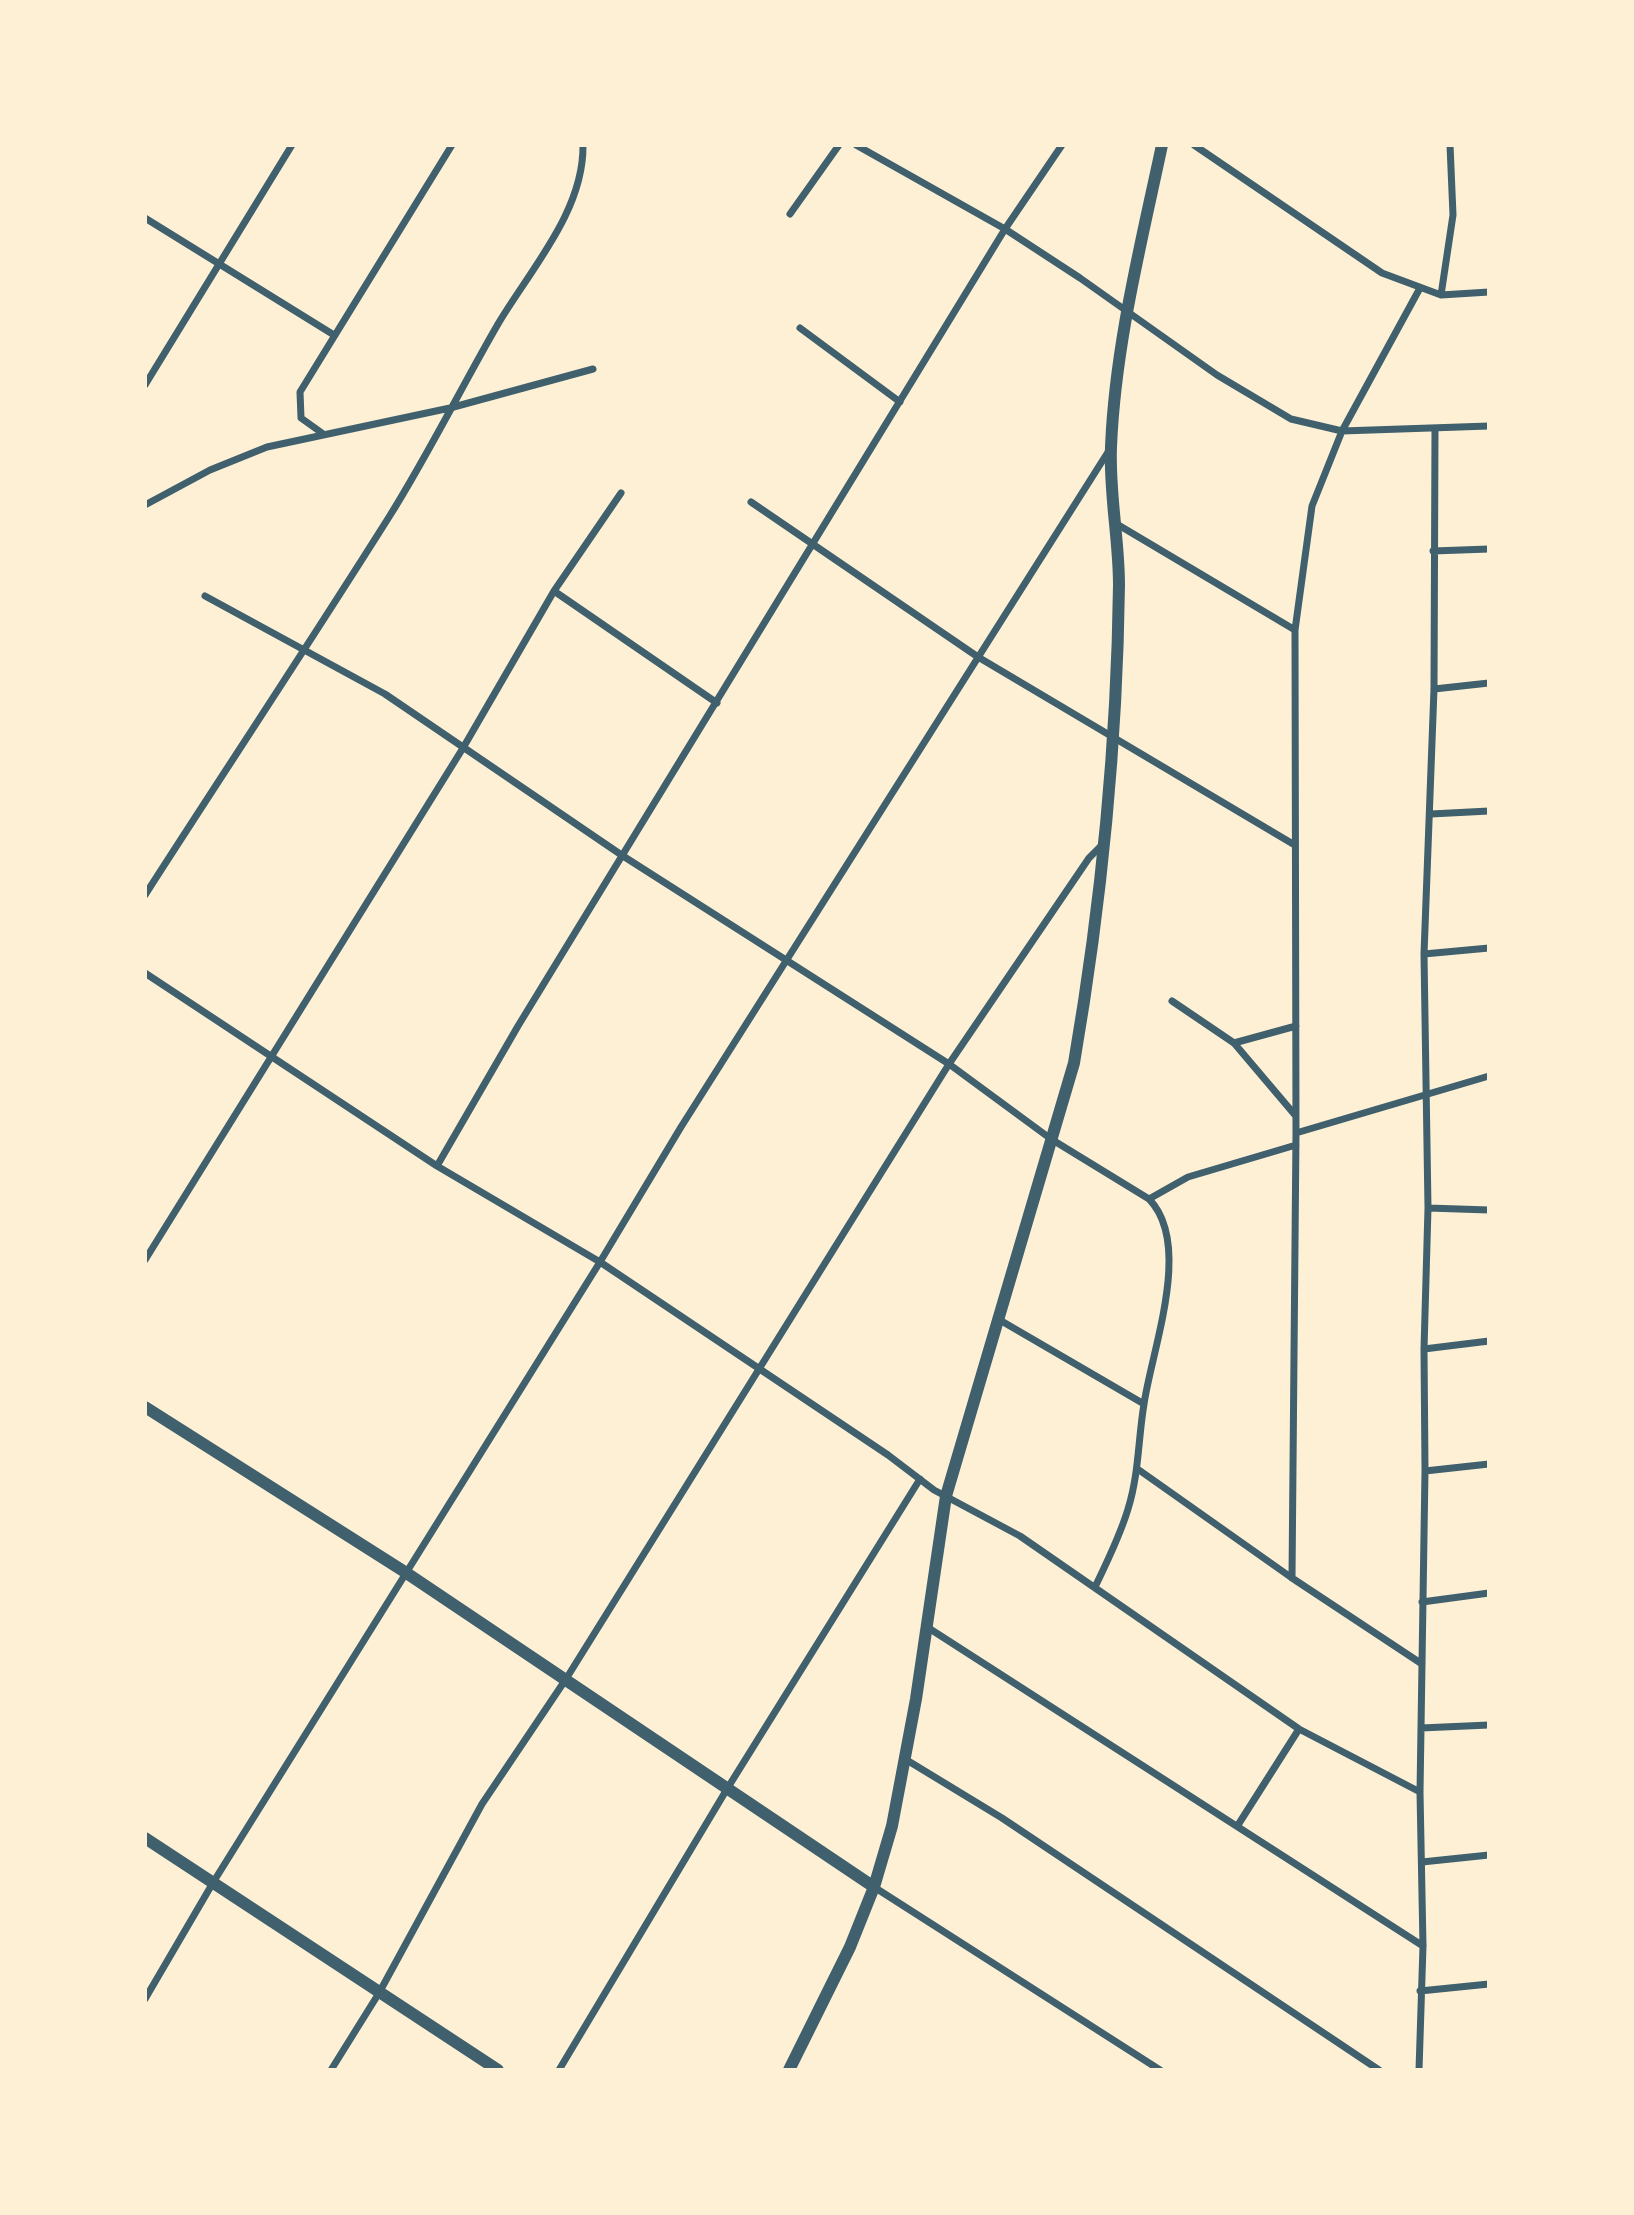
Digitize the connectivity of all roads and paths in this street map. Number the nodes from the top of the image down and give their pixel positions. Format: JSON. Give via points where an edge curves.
{"nodes":[{"id":1,"x":292,"y":145,"type":"edge"},
{"id":2,"x":452,"y":145,"type":"edge"},
{"id":3,"x":583,"y":145,"type":"edge"},
{"id":4,"x":839,"y":145,"type":"edge"},
{"id":5,"x":856,"y":145,"type":"edge"},
{"id":6,"x":1062,"y":145,"type":"edge"},
{"id":7,"x":1163,"y":145,"type":"edge"},
{"id":8,"x":1194,"y":145,"type":"edge"},
{"id":9,"x":1450,"y":145,"type":"edge"},
{"id":10,"x":790,"y":214,"type":"dead end"},
{"id":11,"x":145,"y":218,"type":"edge"},
{"id":12,"x":1004,"y":229,"type":"junction"},
{"id":13,"x":219,"y":265,"type":"junction"},
{"id":14,"x":1420,"y":288,"type":"junction"},
{"id":15,"x":1489,"y":292,"type":"edge"},
{"id":16,"x":1441,"y":295,"type":"junction"},
{"id":17,"x":1128,"y":312,"type":"junction"},
{"id":18,"x":800,"y":328,"type":"dead end"},
{"id":19,"x":334,"y":335,"type":"junction"},
{"id":20,"x":593,"y":369,"type":"dead end"},
{"id":21,"x":145,"y":385,"type":"edge"},
{"id":22,"x":900,"y":402,"type":"junction"},
{"id":23,"x":450,"y":408,"type":"junction"},
{"id":24,"x":1489,"y":426,"type":"edge"},
{"id":25,"x":1435,"y":429,"type":"junction"},
{"id":26,"x":1342,"y":431,"type":"junction"},
{"id":27,"x":322,"y":433,"type":"junction"},
{"id":28,"x":1111,"y":448,"type":"junction"},
{"id":29,"x":621,"y":493,"type":"dead end"},
{"id":30,"x":751,"y":502,"type":"dead end"},
{"id":31,"x":145,"y":505,"type":"edge"},
{"id":32,"x":1114,"y":523,"type":"junction"},
{"id":33,"x":813,"y":547,"type":"junction"},
{"id":34,"x":1489,"y":549,"type":"edge"},
{"id":35,"x":1433,"y":551,"type":"junction"},
{"id":36,"x":554,"y":591,"type":"junction"},
{"id":37,"x":205,"y":596,"type":"dead end"},
{"id":38,"x":1294,"y":630,"type":"junction"},
{"id":39,"x":302,"y":650,"type":"junction"},
{"id":40,"x":978,"y":657,"type":"junction"},
{"id":41,"x":1489,"y":683,"type":"edge"},
{"id":42,"x":1434,"y":689,"type":"junction"},
{"id":43,"x":717,"y":703,"type":"junction"},
{"id":44,"x":1111,"y":733,"type":"junction"},
{"id":45,"x":463,"y":748,"type":"junction"},
{"id":46,"x":1489,"y":811,"type":"edge"},
{"id":47,"x":1431,"y":814,"type":"junction"},
{"id":48,"x":1103,"y":844,"type":"junction"},
{"id":49,"x":1293,"y":844,"type":"junction"},
{"id":50,"x":623,"y":856,"type":"junction"},
{"id":51,"x":145,"y":895,"type":"edge"},
{"id":52,"x":1489,"y":948,"type":"edge"},
{"id":53,"x":1424,"y":954,"type":"junction"},
{"id":54,"x":787,"y":963,"type":"junction"},
{"id":55,"x":145,"y":973,"type":"edge"},
{"id":56,"x":1172,"y":1001,"type":"dead end"},
{"id":57,"x":1296,"y":1026,"type":"junction"},
{"id":58,"x":1234,"y":1043,"type":"junction"},
{"id":59,"x":272,"y":1060,"type":"junction"},
{"id":60,"x":949,"y":1064,"type":"junction"},
{"id":61,"x":1489,"y":1076,"type":"edge"},
{"id":62,"x":1428,"y":1095,"type":"junction"},
{"id":63,"x":1296,"y":1115,"type":"junction"},
{"id":64,"x":1296,"y":1133,"type":"junction"},
{"id":65,"x":1051,"y":1139,"type":"junction"},
{"id":66,"x":1296,"y":1146,"type":"junction"},
{"id":67,"x":437,"y":1166,"type":"junction"},
{"id":68,"x":1149,"y":1199,"type":"junction"},
{"id":69,"x":1428,"y":1208,"type":"junction"},
{"id":70,"x":1489,"y":1210,"type":"edge"},
{"id":71,"x":145,"y":1261,"type":"edge"},
{"id":72,"x":600,"y":1262,"type":"junction"},
{"id":73,"x":997,"y":1319,"type":"junction"},
{"id":74,"x":1489,"y":1341,"type":"edge"},
{"id":75,"x":1424,"y":1349,"type":"junction"},
{"id":76,"x":760,"y":1369,"type":"junction"},
{"id":77,"x":1144,"y":1404,"type":"junction"},
{"id":78,"x":145,"y":1408,"type":"edge"},
{"id":79,"x":1489,"y":1464,"type":"edge"},
{"id":80,"x":1139,"y":1470,"type":"junction"},
{"id":81,"x":1425,"y":1471,"type":"junction"},
{"id":82,"x":920,"y":1479,"type":"junction"},
{"id":83,"x":946,"y":1496,"type":"junction"},
{"id":84,"x":405,"y":1572,"type":"junction"},
{"id":85,"x":1292,"y":1578,"type":"junction"},
{"id":86,"x":1095,"y":1587,"type":"junction"},
{"id":87,"x":1489,"y":1593,"type":"edge"},
{"id":88,"x":1422,"y":1602,"type":"junction"},
{"id":89,"x":927,"y":1626,"type":"junction"},
{"id":90,"x":1422,"y":1664,"type":"junction"},
{"id":91,"x":566,"y":1679,"type":"junction"},
{"id":92,"x":1489,"y":1725,"type":"edge"},
{"id":93,"x":1421,"y":1728,"type":"junction"},
{"id":94,"x":1299,"y":1729,"type":"junction"},
{"id":95,"x":905,"y":1759,"type":"junction"},
{"id":96,"x":727,"y":1789,"type":"junction"},
{"id":97,"x":1420,"y":1792,"type":"junction"},
{"id":98,"x":1238,"y":1825,"type":"junction"},
{"id":99,"x":145,"y":1838,"type":"edge"},
{"id":100,"x":1489,"y":1855,"type":"edge"},
{"id":101,"x":1422,"y":1862,"type":"junction"},
{"id":102,"x":214,"y":1881,"type":"junction"},
{"id":103,"x":874,"y":1887,"type":"junction"},
{"id":104,"x":1423,"y":1946,"type":"junction"},
{"id":105,"x":1489,"y":1984,"type":"edge"},
{"id":106,"x":1420,"y":1991,"type":"junction"},
{"id":107,"x":379,"y":1993,"type":"junction"},
{"id":108,"x":145,"y":1999,"type":"edge"},
{"id":109,"x":331,"y":2070,"type":"edge"},
{"id":110,"x":498,"y":2070,"type":"edge"},
{"id":111,"x":559,"y":2070,"type":"edge"},
{"id":112,"x":789,"y":2070,"type":"edge"},
{"id":113,"x":1160,"y":2070,"type":"edge"},
{"id":114,"x":1379,"y":2070,"type":"edge"},
{"id":115,"x":1419,"y":2070,"type":"edge"}],
"edges":[{"from":1,"to":13,"type":"street"},
{"from":2,"to":19,"type":"street"},
{"from":3,"to":23,"type":"street","via":[[576,190],[559,225]]},
{"from":4,"to":10,"type":"street"},
{"from":5,"to":12,"type":"street"},
{"from":6,"to":12,"type":"street"},
{"from":7,"to":17,"type":"street"},
{"from":8,"to":14,"type":"street","via":[[1382,273]]},
{"from":9,"to":16,"type":"street","via":[[1453,215]]},
{"from":11,"to":13,"type":"street"},
{"from":12,"to":17,"type":"street"},
{"from":12,"to":22,"type":"street"},
{"from":13,"to":19,"type":"street"},
{"from":13,"to":21,"type":"street"},
{"from":14,"to":16,"type":"street"},
{"from":14,"to":26,"type":"street"},
{"from":15,"to":16,"type":"street"},
{"from":17,"to":26,"type":"street","via":[[1252,398],[1291,419]]},
{"from":17,"to":28,"type":"street"},
{"from":18,"to":22,"type":"street"},
{"from":19,"to":27,"type":"street","via":[[300,392],[298,408],[302,418]]},
{"from":20,"to":23,"type":"street"},
{"from":22,"to":33,"type":"street"},
{"from":23,"to":27,"type":"street"},
{"from":23,"to":39,"type":"street","via":[[390,515]]},
{"from":24,"to":25,"type":"street"},
{"from":25,"to":26,"type":"street"},
{"from":25,"to":35,"type":"street"},
{"from":26,"to":38,"type":"street","via":[[1312,506]]},
{"from":27,"to":31,"type":"street","via":[[267,447],[210,470]]},
{"from":28,"to":32,"type":"street"},
{"from":28,"to":40,"type":"street"},
{"from":29,"to":36,"type":"street"},
{"from":30,"to":33,"type":"street"},
{"from":32,"to":38,"type":"street"},
{"from":32,"to":44,"type":"street","via":[[1119,582]]},
{"from":33,"to":40,"type":"street"},
{"from":33,"to":43,"type":"street"},
{"from":34,"to":35,"type":"street"},
{"from":35,"to":42,"type":"street"},
{"from":36,"to":43,"type":"street"},
{"from":36,"to":45,"type":"street"},
{"from":37,"to":39,"type":"street"},
{"from":38,"to":49,"type":"street"},
{"from":39,"to":45,"type":"street","via":[[385,694]]},
{"from":39,"to":51,"type":"street"},
{"from":40,"to":44,"type":"street"},
{"from":40,"to":54,"type":"street"},
{"from":41,"to":42,"type":"street"},
{"from":42,"to":47,"type":"street"},
{"from":43,"to":50,"type":"street"},
{"from":44,"to":48,"type":"street"},
{"from":44,"to":49,"type":"street"},
{"from":45,"to":50,"type":"street"},
{"from":45,"to":59,"type":"street"},
{"from":46,"to":47,"type":"street"},
{"from":47,"to":53,"type":"street"},
{"from":48,"to":60,"type":"street"},
{"from":48,"to":65,"type":"street","via":[[1076,1052]]},
{"from":49,"to":57,"type":"street"},
{"from":50,"to":54,"type":"street"},
{"from":50,"to":67,"type":"street"},
{"from":52,"to":53,"type":"street"},
{"from":53,"to":62,"type":"street"},
{"from":54,"to":60,"type":"street"},
{"from":54,"to":72,"type":"street"},
{"from":55,"to":59,"type":"street"},
{"from":56,"to":58,"type":"street"},
{"from":57,"to":58,"type":"street"},
{"from":57,"to":63,"type":"street"},
{"from":58,"to":63,"type":"street"},
{"from":59,"to":67,"type":"street"},
{"from":59,"to":71,"type":"street"},
{"from":60,"to":65,"type":"street"},
{"from":60,"to":76,"type":"street"},
{"from":61,"to":62,"type":"street"},
{"from":62,"to":64,"type":"street"},
{"from":62,"to":69,"type":"street"},
{"from":63,"to":64,"type":"street"},
{"from":64,"to":66,"type":"street"},
{"from":65,"to":68,"type":"street"},
{"from":65,"to":73,"type":"street"},
{"from":66,"to":68,"type":"street","via":[[1188,1177]]},
{"from":66,"to":85,"type":"street"},
{"from":67,"to":72,"type":"street"},
{"from":68,"to":77,"type":"street","via":[[1166,1226],[1167,1291]]},
{"from":69,"to":70,"type":"street"},
{"from":69,"to":75,"type":"street"},
{"from":72,"to":76,"type":"street"},
{"from":72,"to":84,"type":"street"},
{"from":73,"to":77,"type":"street"},
{"from":73,"to":83,"type":"street"},
{"from":74,"to":75,"type":"street"},
{"from":75,"to":81,"type":"street"},
{"from":76,"to":82,"type":"street"},
{"from":76,"to":91,"type":"street"},
{"from":77,"to":80,"type":"street"},
{"from":78,"to":84,"type":"street"},
{"from":79,"to":81,"type":"street"},
{"from":80,"to":85,"type":"street"},
{"from":80,"to":86,"type":"street","via":[[1128,1511]]},
{"from":81,"to":88,"type":"street"},
{"from":82,"to":83,"type":"street"},
{"from":82,"to":96,"type":"street"},
{"from":83,"to":86,"type":"street","via":[[1020,1535]]},
{"from":83,"to":89,"type":"street"},
{"from":84,"to":91,"type":"street"},
{"from":84,"to":102,"type":"street"},
{"from":85,"to":90,"type":"street"},
{"from":86,"to":94,"type":"street"},
{"from":87,"to":88,"type":"street"},
{"from":88,"to":90,"type":"street"},
{"from":89,"to":95,"type":"street"},
{"from":89,"to":98,"type":"street"},
{"from":90,"to":93,"type":"street"},
{"from":91,"to":96,"type":"street"},
{"from":91,"to":107,"type":"street","via":[[482,1804]]},
{"from":92,"to":93,"type":"street"},
{"from":93,"to":97,"type":"street"},
{"from":94,"to":97,"type":"street"},
{"from":94,"to":98,"type":"street"},
{"from":95,"to":103,"type":"street"},
{"from":95,"to":114,"type":"street","via":[[1002,1818]]},
{"from":96,"to":103,"type":"street"},
{"from":96,"to":111,"type":"street"},
{"from":97,"to":101,"type":"street"},
{"from":98,"to":104,"type":"street"},
{"from":99,"to":102,"type":"street"},
{"from":100,"to":101,"type":"street"},
{"from":101,"to":104,"type":"street"},
{"from":102,"to":107,"type":"street"},
{"from":102,"to":108,"type":"street"},
{"from":103,"to":112,"type":"street","via":[[850,1947]]},
{"from":103,"to":113,"type":"street"},
{"from":104,"to":106,"type":"street"},
{"from":105,"to":106,"type":"street"},
{"from":106,"to":115,"type":"street"},
{"from":107,"to":109,"type":"street"},
{"from":107,"to":110,"type":"street"}]}
